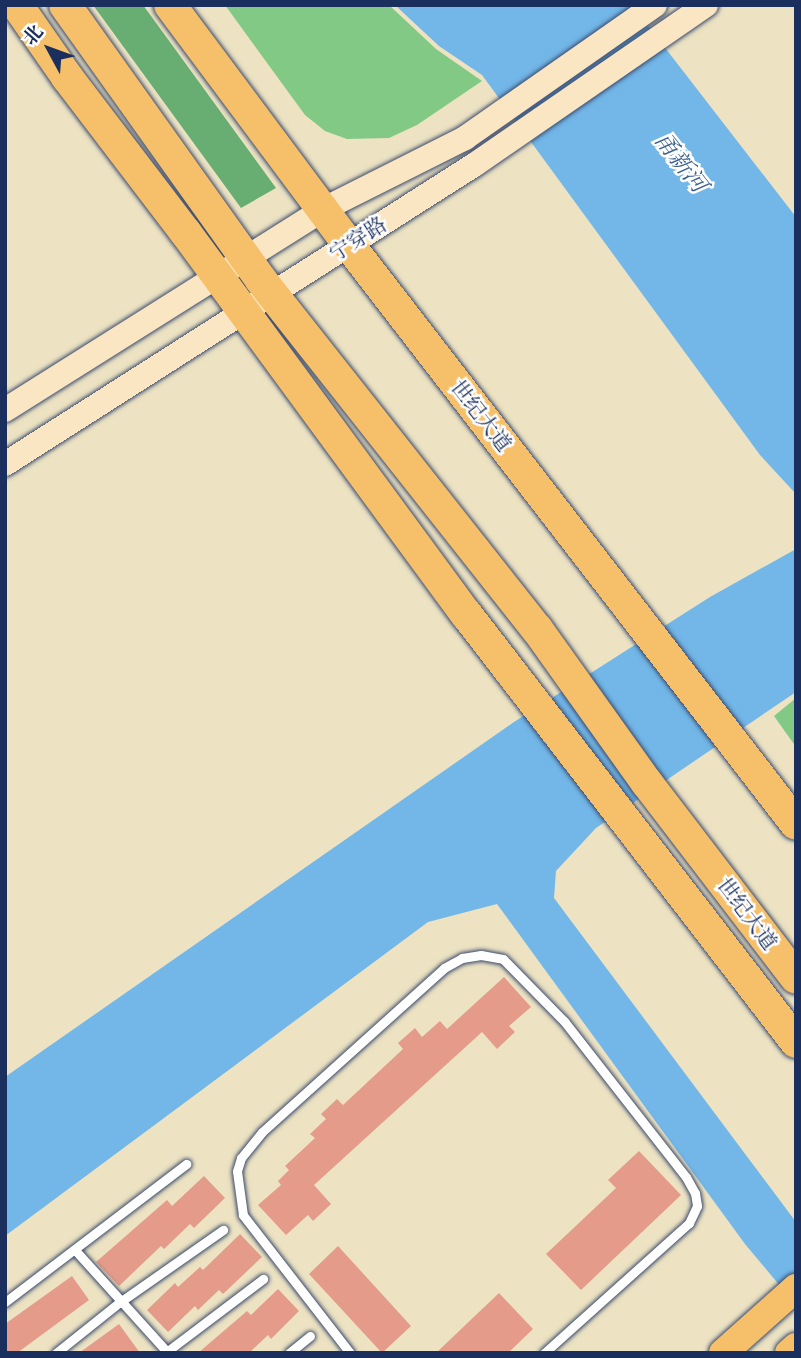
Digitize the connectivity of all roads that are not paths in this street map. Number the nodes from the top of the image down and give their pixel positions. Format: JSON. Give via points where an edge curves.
{"nodes":[{"id":1,"x":17,"y":5,"type":"edge"},
{"id":2,"x":65,"y":5,"type":"edge"},
{"id":3,"x":170,"y":5,"type":"edge"},
{"id":4,"x":654,"y":5,"type":"edge"},
{"id":5,"x":706,"y":5,"type":"edge"},
{"id":6,"x":321,"y":210,"type":"junction"},
{"id":7,"x":349,"y":246,"type":"junction"},
{"id":8,"x":245,"y":257,"type":"junction"},
{"id":9,"x":217,"y":275,"type":"junction"},
{"id":10,"x":274,"y":293,"type":"junction"},
{"id":11,"x":245,"y":313,"type":"junction"},
{"id":12,"x":5,"y":410,"type":"edge"},
{"id":13,"x":5,"y":464,"type":"edge"},
{"id":14,"x":796,"y":824,"type":"edge"},
{"id":15,"x":796,"y":978,"type":"edge"},
{"id":16,"x":796,"y":1042,"type":"edge"},
{"id":17,"x":186,"y":1164,"type":"dead end"},
{"id":18,"x":223,"y":1230,"type":"dead end"},
{"id":19,"x":75,"y":1250,"type":"junction"},
{"id":20,"x":262,"y":1279,"type":"dead end"},
{"id":21,"x":796,"y":1288,"type":"edge"},
{"id":22,"x":5,"y":1302,"type":"edge"},
{"id":23,"x":120,"y":1302,"type":"junction"},
{"id":24,"x":310,"y":1336,"type":"dead end"},
{"id":25,"x":167,"y":1352,"type":"edge"},
{"id":26,"x":57,"y":1353,"type":"edge"},
{"id":27,"x":289,"y":1353,"type":"edge"},
{"id":28,"x":350,"y":1353,"type":"edge"},
{"id":29,"x":544,"y":1353,"type":"edge"},
{"id":30,"x":723,"y":1353,"type":"edge"}],
"edges":[{"from":1,"to":9,"type":"highway"},
{"from":2,"to":8,"type":"highway"},
{"from":3,"to":6,"type":"highway","name":"世纪大道"},
{"from":4,"to":6,"type":"main road","via":[[465,138]]},
{"from":5,"to":7,"type":"main road","name":"宁穿路"},
{"from":6,"to":7,"type":"highway","name":"世纪大道"},
{"from":6,"to":8,"type":"main road"},
{"from":7,"to":10,"type":"main road","name":"宁穿路"},
{"from":7,"to":14,"type":"highway","name":"世纪大道"},
{"from":8,"to":9,"type":"main road"},
{"from":8,"to":10,"type":"highway"},
{"from":9,"to":11,"type":"highway"},
{"from":9,"to":12,"type":"main road"},
{"from":10,"to":11,"type":"main road","name":"宁穿路"},
{"from":10,"to":15,"type":"highway","name":"世纪大道","via":[[537,629]]},
{"from":11,"to":13,"type":"main road","name":"宁穿路"},
{"from":11,"to":16,"type":"highway","via":[[511,671]]},
{"from":17,"to":19,"type":"lane"},
{"from":18,"to":23,"type":"lane"},
{"from":19,"to":22,"type":"lane"},
{"from":19,"to":23,"type":"lane"},
{"from":20,"to":25,"type":"lane"},
{"from":21,"to":30,"type":"main road"},
{"from":23,"to":25,"type":"lane"},
{"from":23,"to":26,"type":"lane"},
{"from":24,"to":27,"type":"lane"},
{"from":28,"to":29,"type":"lane","via":[[243,1215],[237,1171],[241,1158],[262,1132],[444,968],[461,958],[481,955],[503,959],[564,1021],[686,1177],[697,1206],[689,1223]]}]}
